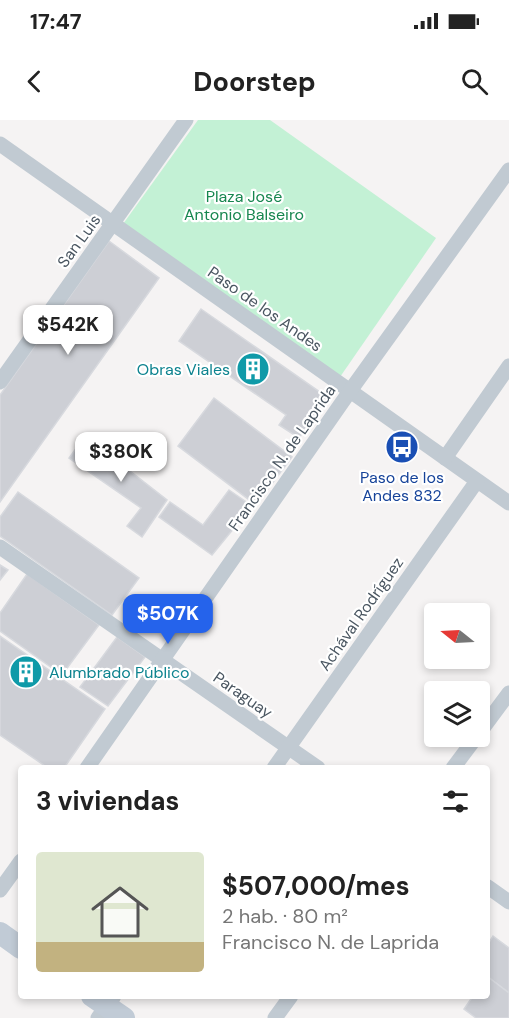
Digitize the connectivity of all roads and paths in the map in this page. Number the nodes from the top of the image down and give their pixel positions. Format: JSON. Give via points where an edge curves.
{"nodes":[{"id":1,"x":186,"y":120,"type":"edge"},
{"id":2,"x":0,"y":144,"type":"edge"},
{"id":3,"x":509,"y":170,"type":"edge"},
{"id":4,"x":114,"y":223,"type":"junction"},
{"id":5,"x":509,"y":366,"type":"edge"},
{"id":6,"x":0,"y":382,"type":"edge"},
{"id":7,"x":350,"y":391,"type":"junction"},
{"id":8,"x":445,"y":458,"type":"junction"},
{"id":9,"x":477,"y":481,"type":"junction"},
{"id":10,"x":509,"y":503,"type":"edge"},
{"id":11,"x":0,"y":547,"type":"edge"},
{"id":12,"x":163,"y":662,"type":"junction"},
{"id":13,"x":509,"y":693,"type":"edge"},
{"id":14,"x":490,"y":719,"type":"edge"},
{"id":15,"x":469,"y":747,"type":"edge"},
{"id":16,"x":288,"y":748,"type":"junction"},
{"id":17,"x":89,"y":765,"type":"edge"},
{"id":18,"x":276,"y":765,"type":"edge"},
{"id":19,"x":314,"y":765,"type":"edge"},
{"id":20,"x":455,"y":765,"type":"edge"},
{"id":21,"x":18,"y":865,"type":"edge"},
{"id":22,"x":490,"y":888,"type":"edge"},
{"id":23,"x":0,"y":890,"type":"edge"},
{"id":24,"x":509,"y":902,"type":"edge"},
{"id":25,"x":0,"y":933,"type":"edge"},
{"id":26,"x":18,"y":946,"type":"edge"},
{"id":27,"x":289,"y":999,"type":"edge"},
{"id":28,"x":275,"y":1018,"type":"edge"}],
"edges":[{"from":1,"to":4,"type":"street","name":"San Luis"},
{"from":2,"to":4,"type":"street","name":"Paso de los Andes"},
{"from":3,"to":7,"type":"street","name":"Francisco N. de Laprida"},
{"from":4,"to":6,"type":"street","name":"San Luis"},
{"from":4,"to":7,"type":"street","name":"Paso de los Andes"},
{"from":5,"to":8,"type":"street"},
{"from":7,"to":8,"type":"street","name":"Paso de los Andes"},
{"from":7,"to":12,"type":"street","name":"Francisco N. de Laprida"},
{"from":8,"to":9,"type":"street","name":"Paso de los Andes"},
{"from":9,"to":10,"type":"street","name":"Paso de los Andes"},
{"from":9,"to":16,"type":"street","name":"Achával Rodríguez"},
{"from":11,"to":12,"type":"street","name":"Paraguay"},
{"from":12,"to":16,"type":"street","name":"Paraguay"},
{"from":12,"to":17,"type":"street","name":"Francisco N. de Laprida"},
{"from":13,"to":14,"type":"street"},
{"from":15,"to":20,"type":"street"},
{"from":16,"to":18,"type":"street","name":"Achával Rodríguez"},
{"from":16,"to":19,"type":"street","name":"Paraguay"},
{"from":21,"to":23,"type":"street"},
{"from":22,"to":24,"type":"street"},
{"from":25,"to":26,"type":"street"},
{"from":27,"to":28,"type":"street"}]}
